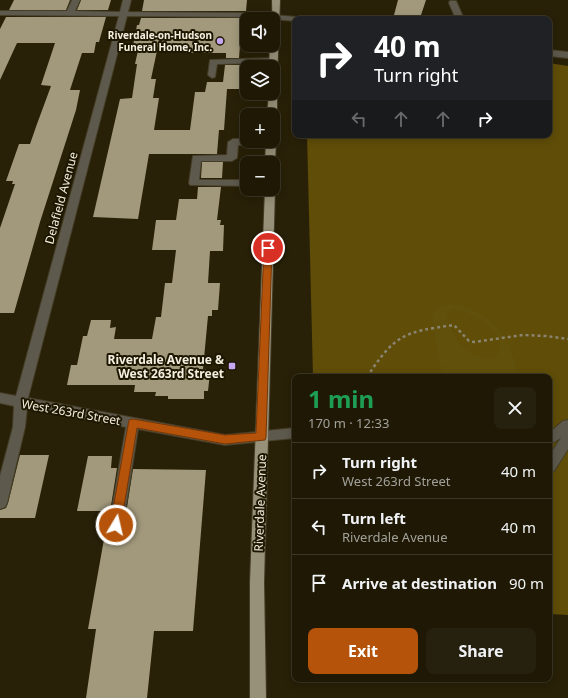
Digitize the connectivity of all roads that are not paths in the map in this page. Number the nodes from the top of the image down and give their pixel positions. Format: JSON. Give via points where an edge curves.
{"nodes":[{"id":1,"x":76,"y":0,"type":"edge"},
{"id":2,"x":127,"y":0,"type":"edge"},
{"id":3,"x":276,"y":0,"type":"edge"},
{"id":4,"x":453,"y":3,"type":"dead end"},
{"id":5,"x":275,"y":12,"type":"edge"},
{"id":6,"x":0,"y":13,"type":"edge"},
{"id":7,"x":70,"y":14,"type":"junction"},
{"id":8,"x":123,"y":14,"type":"junction"},
{"id":9,"x":240,"y":16,"type":"edge"},
{"id":10,"x":459,"y":16,"type":"edge"},
{"id":11,"x":280,"y":17,"type":"edge"},
{"id":12,"x":292,"y":18,"type":"edge"},
{"id":13,"x":552,"y":53,"type":"edge"},
{"id":14,"x":568,"y":55,"type":"edge"},
{"id":15,"x":240,"y":62,"type":"edge"},
{"id":16,"x":212,"y":75,"type":"dead end"},
{"id":17,"x":240,"y":142,"type":"edge"},
{"id":18,"x":240,"y":183,"type":"edge"},
{"id":19,"x":270,"y":196,"type":"edge"},
{"id":20,"x":0,"y":398,"type":"edge"},
{"id":21,"x":21,"y":403,"type":"junction"},
{"id":22,"x":133,"y":423,"type":"junction"},
{"id":23,"x":568,"y":425,"type":"edge"},
{"id":24,"x":292,"y":433,"type":"edge"},
{"id":25,"x":261,"y":437,"type":"junction"},
{"id":26,"x":552,"y":438,"type":"edge"},
{"id":27,"x":552,"y":462,"type":"edge"},
{"id":28,"x":0,"y":503,"type":"edge"},
{"id":29,"x":116,"y":525,"type":"dead end"},
{"id":30,"x":258,"y":698,"type":"edge"}],
"edges":[{"from":1,"to":7,"type":"street"},
{"from":2,"to":8,"type":"street","name":"Delafield Avenue"},
{"from":3,"to":5,"type":"main road"},
{"from":4,"to":10,"type":"street"},
{"from":6,"to":7,"type":"street"},
{"from":7,"to":8,"type":"street"},
{"from":8,"to":9,"type":"street"},
{"from":8,"to":21,"type":"street","name":"Delafield Avenue"},
{"from":11,"to":12,"type":"street"},
{"from":13,"to":14,"type":"street"},
{"from":15,"to":16,"type":"street","via":[[213,62]]},
{"from":17,"to":18,"type":"street","via":[[234,142],[232,158],[196,158],[194,183]]},
{"from":19,"to":25,"type":"main road","name":"Riverdale Avenue"},
{"from":20,"to":21,"type":"street","name":"West 263rd Street"},
{"from":21,"to":22,"type":"street","name":"West 263rd Street"},
{"from":21,"to":28,"type":"street","name":"Delafield Avenue"},
{"from":22,"to":25,"type":"street","name":"West 263rd Street","via":[[225,440]]},
{"from":22,"to":29,"type":"street"},
{"from":23,"to":26,"type":"street"},
{"from":23,"to":27,"type":"street","via":[[568,438]]},
{"from":24,"to":25,"type":"street","name":"West 263rd Street"},
{"from":25,"to":30,"type":"main road","name":"Riverdale Avenue"}]}
